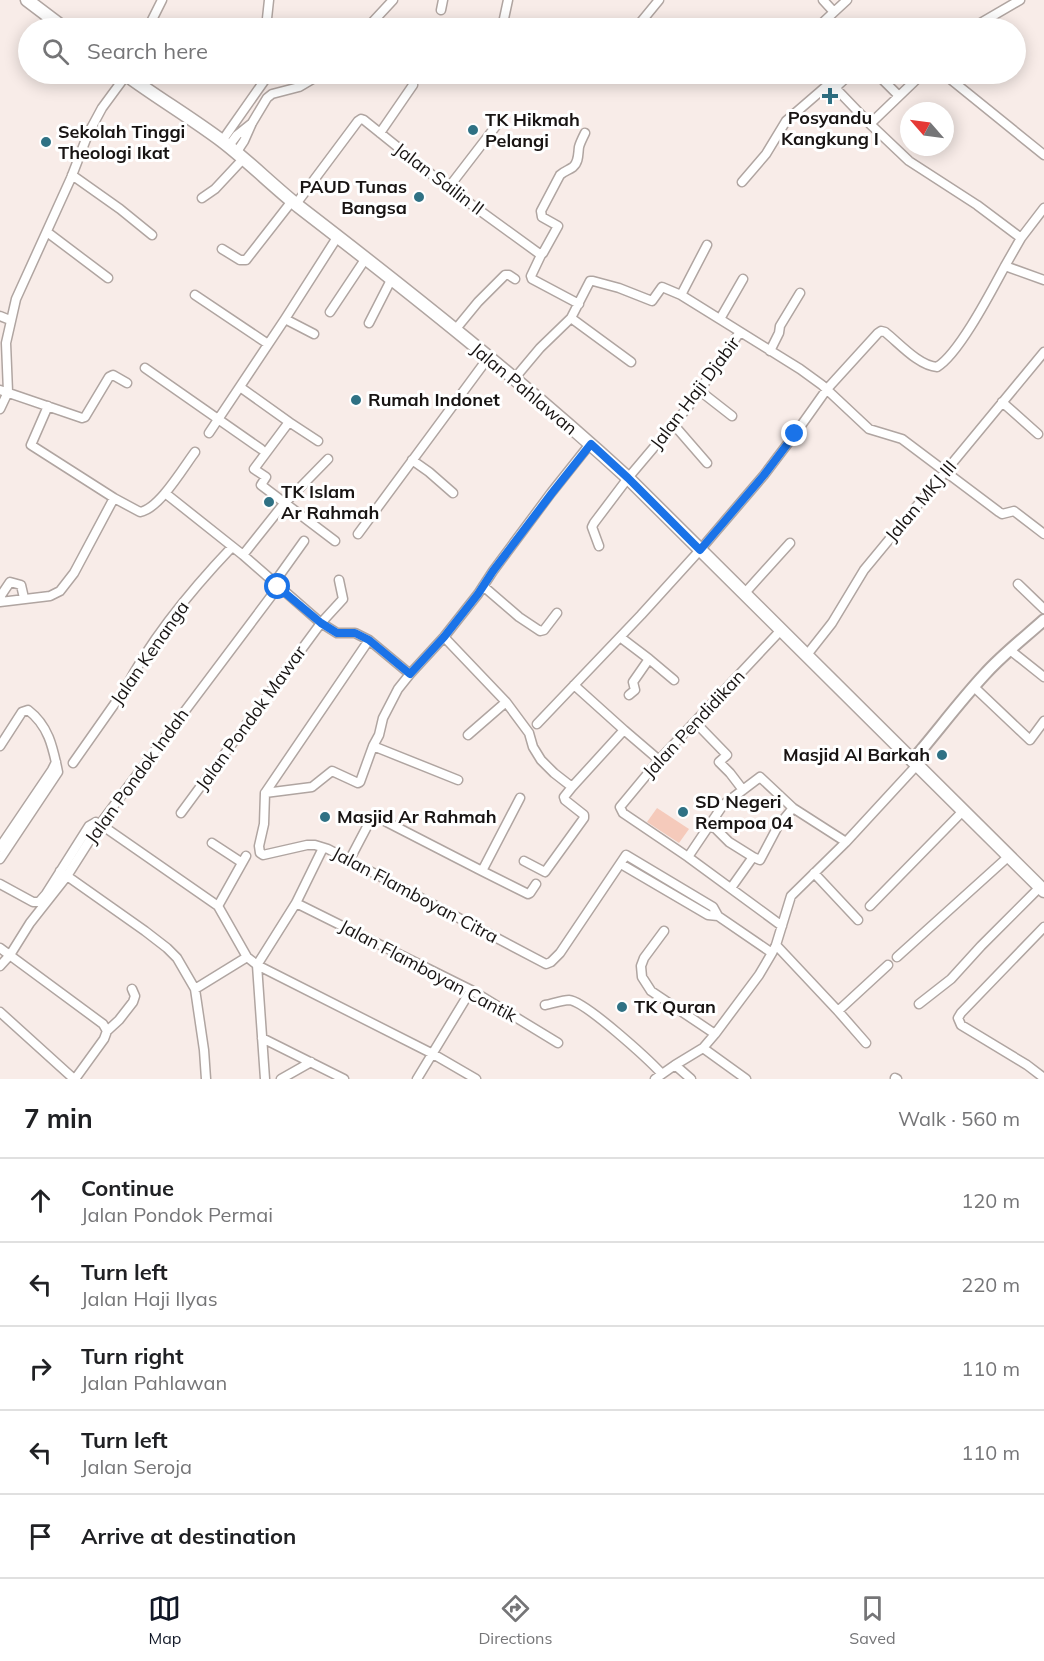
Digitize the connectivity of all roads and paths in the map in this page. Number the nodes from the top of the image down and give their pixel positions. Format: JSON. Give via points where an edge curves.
{"nodes":[{"id":1,"x":27,"y":0,"type":"edge"},
{"id":2,"x":162,"y":0,"type":"edge"},
{"id":3,"x":269,"y":0,"type":"edge"},
{"id":4,"x":393,"y":0,"type":"edge"},
{"id":5,"x":443,"y":0,"type":"edge"},
{"id":6,"x":508,"y":0,"type":"edge"},
{"id":7,"x":659,"y":0,"type":"edge"},
{"id":8,"x":823,"y":0,"type":"edge"},
{"id":9,"x":847,"y":0,"type":"edge"},
{"id":10,"x":1020,"y":0,"type":"edge"},
{"id":11,"x":441,"y":10,"type":"dead end"},
{"id":12,"x":834,"y":12,"type":"junction"},
{"id":13,"x":51,"y":18,"type":"edge"},
{"id":14,"x":153,"y":18,"type":"edge"},
{"id":15,"x":267,"y":18,"type":"edge"},
{"id":16,"x":376,"y":18,"type":"edge"},
{"id":17,"x":504,"y":18,"type":"edge"},
{"id":18,"x":644,"y":18,"type":"edge"},
{"id":19,"x":828,"y":18,"type":"edge"},
{"id":20,"x":989,"y":18,"type":"edge"},
{"id":21,"x":119,"y":84,"type":"edge"},
{"id":22,"x":140,"y":84,"type":"edge"},
{"id":23,"x":264,"y":84,"type":"edge"},
{"id":24,"x":305,"y":84,"type":"edge"},
{"id":25,"x":886,"y":84,"type":"edge"},
{"id":26,"x":912,"y":84,"type":"edge"},
{"id":27,"x":956,"y":84,"type":"edge"},
{"id":28,"x":413,"y":85,"type":"dead end"},
{"id":29,"x":833,"y":85,"type":"joint"},
{"id":30,"x":899,"y":96,"type":"junction"},
{"id":31,"x":499,"y":122,"type":"dead end"},
{"id":32,"x":870,"y":124,"type":"junction"},
{"id":33,"x":585,"y":133,"type":"dead end"},
{"id":34,"x":380,"y":134,"type":"junction"},
{"id":35,"x":232,"y":150,"type":"junction"},
{"id":36,"x":1044,"y":155,"type":"edge"},
{"id":37,"x":72,"y":175,"type":"junction"},
{"id":38,"x":742,"y":182,"type":"dead end"},
{"id":39,"x":449,"y":187,"type":"junction"},
{"id":40,"x":202,"y":198,"type":"dead end"},
{"id":41,"x":294,"y":202,"type":"junction"},
{"id":42,"x":1044,"y":208,"type":"edge"},
{"id":43,"x":47,"y":232,"type":"junction"},
{"id":44,"x":152,"y":235,"type":"dead end"},
{"id":45,"x":338,"y":236,"type":"junction"},
{"id":46,"x":1021,"y":237,"type":"junction"},
{"id":47,"x":707,"y":245,"type":"dead end"},
{"id":48,"x":222,"y":249,"type":"dead end"},
{"id":49,"x":541,"y":255,"type":"junction"},
{"id":50,"x":366,"y":258,"type":"junction"},
{"id":51,"x":1005,"y":266,"type":"junction"},
{"id":52,"x":108,"y":278,"type":"dead end"},
{"id":53,"x":392,"y":278,"type":"junction"},
{"id":54,"x":515,"y":279,"type":"dead end"},
{"id":55,"x":743,"y":279,"type":"dead end"},
{"id":56,"x":1044,"y":280,"type":"edge"},
{"id":57,"x":800,"y":293,"type":"dead end"},
{"id":58,"x":195,"y":295,"type":"dead end"},
{"id":59,"x":681,"y":295,"type":"junction"},
{"id":60,"x":579,"y":304,"type":"junction"},
{"id":61,"x":330,"y":312,"type":"dead end"},
{"id":62,"x":0,"y":316,"type":"edge"},
{"id":63,"x":571,"y":318,"type":"junction"},
{"id":64,"x":285,"y":319,"type":"junction"},
{"id":65,"x":10,"y":320,"type":"junction"},
{"id":66,"x":720,"y":320,"type":"junction"},
{"id":67,"x":369,"y":323,"type":"dead end"},
{"id":68,"x":455,"y":330,"type":"junction"},
{"id":69,"x":740,"y":332,"type":"junction"},
{"id":70,"x":314,"y":334,"type":"dead end"},
{"id":71,"x":268,"y":344,"type":"junction"},
{"id":72,"x":770,"y":351,"type":"junction"},
{"id":73,"x":1044,"y":352,"type":"edge"},
{"id":74,"x":488,"y":358,"type":"junction"},
{"id":75,"x":632,"y":362,"type":"dead end"},
{"id":76,"x":145,"y":368,"type":"dead end"},
{"id":77,"x":514,"y":379,"type":"junction"},
{"id":78,"x":127,"y":383,"type":"dead end"},
{"id":79,"x":240,"y":387,"type":"junction"},
{"id":80,"x":827,"y":389,"type":"junction"},
{"id":81,"x":700,"y":390,"type":"junction"},
{"id":82,"x":4,"y":391,"type":"edge"},
{"id":83,"x":1002,"y":402,"type":"junction"},
{"id":84,"x":48,"y":406,"type":"junction"},
{"id":85,"x":0,"y":409,"type":"edge"},
{"id":86,"x":732,"y":416,"type":"dead end"},
{"id":87,"x":219,"y":419,"type":"junction"},
{"id":88,"x":289,"y":422,"type":"junction"},
{"id":89,"x":674,"y":425,"type":"junction"},
{"id":90,"x":209,"y":433,"type":"dead end"},
{"id":91,"x":1038,"y":434,"type":"dead end"},
{"id":92,"x":318,"y":441,"type":"dead end"},
{"id":93,"x":591,"y":444,"type":"junction"},
{"id":94,"x":261,"y":449,"type":"dead end"},
{"id":95,"x":195,"y":452,"type":"dead end"},
{"id":96,"x":328,"y":459,"type":"dead end"},
{"id":97,"x":412,"y":460,"type":"junction"},
{"id":98,"x":707,"y":463,"type":"dead end"},
{"id":99,"x":946,"y":471,"type":"junction"},
{"id":100,"x":628,"y":478,"type":"junction"},
{"id":101,"x":165,"y":493,"type":"junction"},
{"id":102,"x":453,"y":493,"type":"dead end"},
{"id":103,"x":114,"y":498,"type":"junction"},
{"id":104,"x":286,"y":503,"type":"junction"},
{"id":105,"x":358,"y":534,"type":"dead end"},
{"id":106,"x":1044,"y":534,"type":"edge"},
{"id":107,"x":304,"y":541,"type":"dead end"},
{"id":108,"x":335,"y":541,"type":"dead end"},
{"id":109,"x":790,"y":543,"type":"dead end"},
{"id":110,"x":599,"y":546,"type":"dead end"},
{"id":111,"x":232,"y":547,"type":"junction"},
{"id":112,"x":700,"y":550,"type":"junction"},
{"id":113,"x":243,"y":555,"type":"junction"},
{"id":114,"x":339,"y":580,"type":"dead end"},
{"id":115,"x":1018,"y":584,"type":"dead end"},
{"id":116,"x":276,"y":585,"type":"junction"},
{"id":117,"x":483,"y":586,"type":"junction"},
{"id":118,"x":744,"y":594,"type":"junction"},
{"id":119,"x":0,"y":597,"type":"edge"},
{"id":120,"x":24,"y":598,"type":"junction"},
{"id":121,"x":0,"y":602,"type":"edge"},
{"id":122,"x":1044,"y":609,"type":"edge"},
{"id":123,"x":556,"y":614,"type":"dead end"},
{"id":124,"x":321,"y":623,"type":"junction"},
{"id":125,"x":1042,"y":625,"type":"edge"},
{"id":126,"x":781,"y":630,"type":"junction"},
{"id":127,"x":444,"y":637,"type":"junction"},
{"id":128,"x":620,"y":637,"type":"junction"},
{"id":129,"x":369,"y":640,"type":"junction"},
{"id":130,"x":1010,"y":650,"type":"junction"},
{"id":131,"x":806,"y":656,"type":"junction"},
{"id":132,"x":649,"y":659,"type":"junction"},
{"id":133,"x":410,"y":674,"type":"junction"},
{"id":134,"x":1044,"y":677,"type":"edge"},
{"id":135,"x":674,"y":680,"type":"dead end"},
{"id":136,"x":574,"y":685,"type":"junction"},
{"id":137,"x":974,"y":687,"type":"junction"},
{"id":138,"x":629,"y":696,"type":"dead end"},
{"id":139,"x":506,"y":702,"type":"junction"},
{"id":140,"x":1044,"y":721,"type":"edge"},
{"id":141,"x":695,"y":722,"type":"junction"},
{"id":142,"x":537,"y":724,"type":"dead end"},
{"id":143,"x":624,"y":729,"type":"junction"},
{"id":144,"x":468,"y":735,"type":"dead end"},
{"id":145,"x":0,"y":746,"type":"edge"},
{"id":146,"x":373,"y":746,"type":"junction"},
{"id":147,"x":659,"y":760,"type":"junction"},
{"id":148,"x":56,"y":762,"type":"junction"},
{"id":149,"x":73,"y":763,"type":"dead end"},
{"id":150,"x":915,"y":763,"type":"junction"},
{"id":151,"x":458,"y":780,"type":"dead end"},
{"id":152,"x":572,"y":787,"type":"junction"},
{"id":153,"x":743,"y":790,"type":"junction"},
{"id":154,"x":265,"y":793,"type":"junction"},
{"id":155,"x":520,"y":798,"type":"dead end"},
{"id":156,"x":793,"y":808,"type":"junction"},
{"id":157,"x":963,"y":811,"type":"junction"},
{"id":158,"x":181,"y":813,"type":"dead end"},
{"id":159,"x":100,"y":824,"type":"junction"},
{"id":160,"x":711,"y":824,"type":"junction"},
{"id":161,"x":846,"y":842,"type":"junction"},
{"id":162,"x":212,"y":843,"type":"dead end"},
{"id":163,"x":0,"y":847,"type":"edge"},
{"id":164,"x":323,"y":848,"type":"junction"},
{"id":165,"x":1009,"y":856,"type":"junction"},
{"id":166,"x":688,"y":857,"type":"junction"},
{"id":167,"x":753,"y":858,"type":"junction"},
{"id":168,"x":0,"y":859,"type":"edge"},
{"id":169,"x":350,"y":860,"type":"junction"},
{"id":170,"x":524,"y":861,"type":"dead end"},
{"id":171,"x":482,"y":871,"type":"junction"},
{"id":172,"x":814,"y":873,"type":"junction"},
{"id":173,"x":63,"y":874,"type":"junction"},
{"id":174,"x":0,"y":884,"type":"edge"},
{"id":175,"x":536,"y":884,"type":"dead end"},
{"id":176,"x":731,"y":888,"type":"junction"},
{"id":177,"x":1042,"y":889,"type":"edge"},
{"id":178,"x":296,"y":903,"type":"junction"},
{"id":179,"x":218,"y":906,"type":"junction"},
{"id":180,"x":870,"y":906,"type":"dead end"},
{"id":181,"x":858,"y":920,"type":"dead end"},
{"id":182,"x":782,"y":926,"type":"junction"},
{"id":183,"x":1044,"y":927,"type":"edge"},
{"id":184,"x":664,"y":931,"type":"dead end"},
{"id":185,"x":0,"y":948,"type":"edge"},
{"id":186,"x":774,"y":949,"type":"junction"},
{"id":187,"x":10,"y":955,"type":"junction"},
{"id":188,"x":247,"y":957,"type":"junction"},
{"id":189,"x":897,"y":957,"type":"dead end"},
{"id":190,"x":257,"y":965,"type":"junction"},
{"id":191,"x":888,"y":965,"type":"dead end"},
{"id":192,"x":0,"y":966,"type":"edge"},
{"id":193,"x":132,"y":989,"type":"dead end"},
{"id":194,"x":195,"y":989,"type":"junction"},
{"id":195,"x":471,"y":990,"type":"junction"},
{"id":196,"x":919,"y":1004,"type":"dead end"},
{"id":197,"x":545,"y":1005,"type":"dead end"},
{"id":198,"x":838,"y":1011,"type":"junction"},
{"id":199,"x":0,"y":1012,"type":"edge"},
{"id":200,"x":107,"y":1031,"type":"junction"},
{"id":201,"x":715,"y":1034,"type":"junction"},
{"id":202,"x":262,"y":1038,"type":"junction"},
{"id":203,"x":558,"y":1043,"type":"dead end"},
{"id":204,"x":866,"y":1043,"type":"dead end"},
{"id":205,"x":703,"y":1048,"type":"junction"},
{"id":206,"x":433,"y":1054,"type":"junction"},
{"id":207,"x":311,"y":1062,"type":"junction"},
{"id":208,"x":675,"y":1065,"type":"junction"},
{"id":209,"x":658,"y":1076,"type":"edge"},
{"id":210,"x":1044,"y":1078,"type":"edge"},
{"id":211,"x":74,"y":1079,"type":"edge"},
{"id":212,"x":206,"y":1079,"type":"edge"},
{"id":213,"x":265,"y":1079,"type":"edge"},
{"id":214,"x":281,"y":1079,"type":"edge"},
{"id":215,"x":344,"y":1079,"type":"edge"},
{"id":216,"x":417,"y":1079,"type":"edge"},
{"id":217,"x":476,"y":1079,"type":"edge"},
{"id":218,"x":691,"y":1079,"type":"edge"},
{"id":219,"x":745,"y":1079,"type":"edge"}],
"edges":[{"from":1,"to":13,"type":"main road"},
{"from":2,"to":14,"type":"street"},
{"from":3,"to":15,"type":"street"},
{"from":4,"to":16,"type":"street"},
{"from":5,"to":11,"type":"street"},
{"from":6,"to":17,"type":"street"},
{"from":7,"to":18,"type":"street"},
{"from":8,"to":12,"type":"street"},
{"from":9,"to":12,"type":"street"},
{"from":10,"to":20,"type":"street"},
{"from":12,"to":19,"type":"street"},
{"from":21,"to":37,"type":"street","via":[[88,134]]},
{"from":22,"to":35,"type":"main road","name":"Jalan Pahlawan"},
{"from":23,"to":35,"type":"street"},
{"from":24,"to":35,"type":"street","via":[[269,96],[244,141]]},
{"from":25,"to":30,"type":"street"},
{"from":26,"to":30,"type":"street"},
{"from":27,"to":36,"type":"street"},
{"from":28,"to":34,"type":"street"},
{"from":29,"to":32,"type":"street"},
{"from":29,"to":38,"type":"street","via":[[786,121],[766,154]]},
{"from":30,"to":32,"type":"street"},
{"from":31,"to":39,"type":"street"},
{"from":32,"to":46,"type":"street","via":[[909,161]]},
{"from":33,"to":49,"type":"street","via":[[576,162],[560,175],[541,211],[542,217],[558,226]]},
{"from":34,"to":39,"type":"street","name":"Jalan Sailin II"},
{"from":34,"to":41,"type":"street","name":"Jalan Sailin II","via":[[365,121],[358,121]]},
{"from":35,"to":40,"type":"street","via":[[215,189]]},
{"from":35,"to":41,"type":"main road","name":"Jalan Pahlawan"},
{"from":37,"to":43,"type":"street"},
{"from":37,"to":44,"type":"street"},
{"from":39,"to":49,"type":"street","name":"Jalan Sailin II"},
{"from":41,"to":45,"type":"main road","name":"Jalan Pahlawan"},
{"from":41,"to":48,"type":"street","via":[[246,260]]},
{"from":42,"to":46,"type":"street"},
{"from":43,"to":52,"type":"street"},
{"from":43,"to":65,"type":"street"},
{"from":45,"to":50,"type":"main road","name":"Jalan Pahlawan"},
{"from":45,"to":64,"type":"street"},
{"from":46,"to":51,"type":"street"},
{"from":47,"to":59,"type":"street"},
{"from":49,"to":60,"type":"street","via":[[531,278]]},
{"from":50,"to":53,"type":"main road","name":"Jalan Pahlawan"},
{"from":50,"to":61,"type":"street"},
{"from":51,"to":56,"type":"street"},
{"from":51,"to":80,"type":"street","via":[[973,323],[942,364],[927,365],[880,331]]},
{"from":53,"to":67,"type":"street"},
{"from":53,"to":68,"type":"main road","name":"Jalan Pahlawan"},
{"from":54,"to":68,"type":"street","via":[[505,275]]},
{"from":55,"to":66,"type":"street"},
{"from":57,"to":72,"type":"street"},
{"from":58,"to":71,"type":"street"},
{"from":59,"to":60,"type":"street","via":[[661,287],[652,301],[591,281]]},
{"from":59,"to":66,"type":"street"},
{"from":60,"to":63,"type":"street"},
{"from":62,"to":65,"type":"street"},
{"from":63,"to":75,"type":"street"},
{"from":63,"to":77,"type":"street"},
{"from":64,"to":70,"type":"street"},
{"from":64,"to":71,"type":"street"},
{"from":65,"to":82,"type":"street"},
{"from":66,"to":69,"type":"street"},
{"from":68,"to":74,"type":"main road","name":"Jalan Pahlawan"},
{"from":69,"to":72,"type":"street","name":"Jalan Haji Djabir"},
{"from":69,"to":81,"type":"street","name":"Jalan Haji Djabir"},
{"from":71,"to":79,"type":"street"},
{"from":72,"to":80,"type":"street","name":"Jalan Haji Djabir"},
{"from":73,"to":83,"type":"street","name":"Jalan MKJ III"},
{"from":74,"to":77,"type":"main road","name":"Jalan Pahlawan"},
{"from":74,"to":97,"type":"street"},
{"from":76,"to":87,"type":"street"},
{"from":77,"to":93,"type":"main road","name":"Jalan Pahlawan"},
{"from":78,"to":84,"type":"street","via":[[109,376],[83,418]]},
{"from":79,"to":87,"type":"street"},
{"from":79,"to":88,"type":"street"},
{"from":80,"to":99,"type":"street","name":"Jalan Haji Djabir","via":[[869,429],[902,439]]},
{"from":80,"to":112,"type":"street","via":[[764,475]]},
{"from":81,"to":86,"type":"street"},
{"from":81,"to":89,"type":"street","name":"Jalan Haji Djabir"},
{"from":82,"to":84,"type":"street"},
{"from":82,"to":85,"type":"street"},
{"from":83,"to":91,"type":"street"},
{"from":83,"to":99,"type":"street","name":"Jalan MKJ III"},
{"from":84,"to":103,"type":"street","via":[[31,445]]},
{"from":87,"to":90,"type":"street"},
{"from":87,"to":94,"type":"street"},
{"from":88,"to":92,"type":"street"},
{"from":88,"to":104,"type":"street","via":[[254,469],[266,477],[261,485]]},
{"from":89,"to":98,"type":"street"},
{"from":89,"to":100,"type":"street","name":"Jalan Haji Djabir"},
{"from":93,"to":100,"type":"main road","name":"Jalan Pahlawan"},
{"from":93,"to":117,"type":"street"},
{"from":95,"to":101,"type":"street"},
{"from":96,"to":104,"type":"street"},
{"from":97,"to":102,"type":"street"},
{"from":97,"to":105,"type":"street"},
{"from":99,"to":106,"type":"street","name":"Jalan Haji Djabir","via":[[1002,514],[1014,511]]},
{"from":99,"to":131,"type":"street","name":"Jalan MKJ III","via":[[864,570],[832,623]]},
{"from":100,"to":110,"type":"street","name":"Jalan Haji Djabir","via":[[592,525]]},
{"from":100,"to":112,"type":"main road","name":"Jalan Pahlawan"},
{"from":101,"to":103,"type":"street","via":[[141,512]]},
{"from":101,"to":111,"type":"street"},
{"from":103,"to":120,"type":"street","via":[[64,586],[53,595]]},
{"from":104,"to":108,"type":"street"},
{"from":104,"to":113,"type":"street"},
{"from":107,"to":116,"type":"street","name":"Jalan Pondok Indah"},
{"from":109,"to":118,"type":"street"},
{"from":111,"to":113,"type":"street"},
{"from":111,"to":149,"type":"street","name":"Jalan Kenanga","via":[[157,639]]},
{"from":112,"to":118,"type":"main road","name":"Jalan Pahlawan"},
{"from":112,"to":128,"type":"street"},
{"from":113,"to":116,"type":"street"},
{"from":114,"to":124,"type":"street","name":"Jalan Pondok Mawar","via":[[343,599]]},
{"from":115,"to":122,"type":"street"},
{"from":116,"to":124,"type":"street"},
{"from":116,"to":159,"type":"street","name":"Jalan Pondok Indah"},
{"from":117,"to":123,"type":"street","via":[[541,632]]},
{"from":117,"to":127,"type":"street"},
{"from":118,"to":126,"type":"main road","name":"Jalan Pahlawan"},
{"from":119,"to":120,"type":"street","via":[[12,582],[21,585]]},
{"from":120,"to":121,"type":"street"},
{"from":124,"to":129,"type":"street","via":[[337,633],[355,633]]},
{"from":124,"to":158,"type":"street","name":"Jalan Pondok Mawar"},
{"from":125,"to":130,"type":"street"},
{"from":126,"to":131,"type":"main road","name":"Jalan Pahlawan"},
{"from":126,"to":141,"type":"street","name":"Jalan Pendidikan"},
{"from":127,"to":133,"type":"street"},
{"from":127,"to":139,"type":"street"},
{"from":128,"to":132,"type":"street"},
{"from":128,"to":136,"type":"street"},
{"from":129,"to":133,"type":"street"},
{"from":129,"to":154,"type":"street"},
{"from":130,"to":134,"type":"street"},
{"from":130,"to":137,"type":"street"},
{"from":131,"to":150,"type":"main road","name":"Jalan Pahlawan"},
{"from":132,"to":135,"type":"street"},
{"from":132,"to":138,"type":"street","via":[[633,682],[634,690]]},
{"from":133,"to":146,"type":"street","via":[[388,707]]},
{"from":136,"to":142,"type":"street"},
{"from":136,"to":143,"type":"street"},
{"from":137,"to":140,"type":"street","via":[[1030,740]]},
{"from":137,"to":150,"type":"street"},
{"from":139,"to":144,"type":"street"},
{"from":139,"to":152,"type":"street","via":[[529,733],[541,760]]},
{"from":141,"to":147,"type":"street","name":"Jalan Pendidikan"},
{"from":141,"to":153,"type":"street","via":[[727,755],[719,762]]},
{"from":143,"to":147,"type":"street"},
{"from":143,"to":152,"type":"street"},
{"from":145,"to":148,"type":"street","via":[[22,712],[28,710],[48,733]]},
{"from":146,"to":151,"type":"street"},
{"from":146,"to":154,"type":"street","via":[[358,783],[332,771],[312,788]]},
{"from":147,"to":166,"type":"street","name":"Jalan Pendidikan","via":[[620,807],[623,813]]},
{"from":148,"to":163,"type":"street"},
{"from":148,"to":168,"type":"street","via":[[58,774]]},
{"from":150,"to":157,"type":"main road","name":"Jalan Pahlawan"},
{"from":150,"to":161,"type":"street"},
{"from":152,"to":170,"type":"street","via":[[565,800],[584,818],[545,872]]},
{"from":153,"to":156,"type":"street","via":[[761,777]]},
{"from":153,"to":160,"type":"street","via":[[723,805]]},
{"from":154,"to":164,"type":"street","via":[[260,853],[310,845]]},
{"from":155,"to":171,"type":"street"},
{"from":156,"to":161,"type":"street"},
{"from":156,"to":167,"type":"street","via":[[778,826],[760,860]]},
{"from":157,"to":165,"type":"main road","name":"Jalan Pahlawan"},
{"from":157,"to":180,"type":"street"},
{"from":159,"to":173,"type":"street","name":"Jalan Pondok Indah","via":[[91,825]]},
{"from":159,"to":179,"type":"street"},
{"from":160,"to":166,"type":"street"},
{"from":160,"to":167,"type":"street"},
{"from":161,"to":172,"type":"street"},
{"from":162,"to":179,"type":"street","via":[[243,859]]},
{"from":164,"to":169,"type":"street","name":"Jalan Flamboyan Citra"},
{"from":164,"to":178,"type":"street","name":"Jalan Flamboyan Citra"},
{"from":165,"to":177,"type":"main road","name":"Jalan Pahlawan"},
{"from":165,"to":189,"type":"street"},
{"from":166,"to":176,"type":"street"},
{"from":167,"to":176,"type":"street"},
{"from":169,"to":171,"type":"street","via":[[375,816]]},
{"from":169,"to":186,"type":"street","name":"Jalan Flamboyan Citra","via":[[546,964],[560,953],[621,864]]},
{"from":171,"to":175,"type":"street","via":[[529,894]]},
{"from":172,"to":181,"type":"street"},
{"from":172,"to":182,"type":"street","via":[[790,897]]},
{"from":173,"to":174,"type":"street","via":[[35,903]]},
{"from":173,"to":187,"type":"street"},
{"from":173,"to":194,"type":"street","via":[[167,948]]},
{"from":176,"to":182,"type":"street"},
{"from":177,"to":196,"type":"street","via":[[951,979]]},
{"from":178,"to":190,"type":"street","name":"Jalan Flamboyan Citra"},
{"from":178,"to":195,"type":"street","name":"Jalan Flamboyan Cantik"},
{"from":179,"to":188,"type":"street"},
{"from":182,"to":186,"type":"street"},
{"from":183,"to":210,"type":"street","via":[[958,1018],[961,1025]]},
{"from":184,"to":201,"type":"street","via":[[644,958],[644,981],[651,991]]},
{"from":185,"to":187,"type":"street"},
{"from":186,"to":198,"type":"street"},
{"from":186,"to":201,"type":"street"},
{"from":187,"to":192,"type":"street"},
{"from":187,"to":200,"type":"street","via":[[103,1024]]},
{"from":188,"to":190,"type":"street"},
{"from":188,"to":194,"type":"street"},
{"from":190,"to":202,"type":"street"},
{"from":190,"to":206,"type":"street"},
{"from":191,"to":198,"type":"street"},
{"from":193,"to":200,"type":"street","via":[[133,1002]]},
{"from":194,"to":212,"type":"street"},
{"from":195,"to":203,"type":"street","name":"Jalan Flamboyan Cantik"},
{"from":195,"to":206,"type":"street"},
{"from":197,"to":209,"type":"street","via":[[570,1000],[585,1008],[637,1049]]},
{"from":198,"to":204,"type":"street"},
{"from":199,"to":211,"type":"street"},
{"from":200,"to":211,"type":"street"},
{"from":201,"to":205,"type":"street"},
{"from":202,"to":207,"type":"street"},
{"from":202,"to":213,"type":"street"},
{"from":205,"to":208,"type":"street"},
{"from":205,"to":219,"type":"street"},
{"from":206,"to":216,"type":"street"},
{"from":206,"to":217,"type":"street"},
{"from":207,"to":214,"type":"street"},
{"from":207,"to":215,"type":"street"},
{"from":208,"to":209,"type":"street"},
{"from":208,"to":218,"type":"street"}]}
